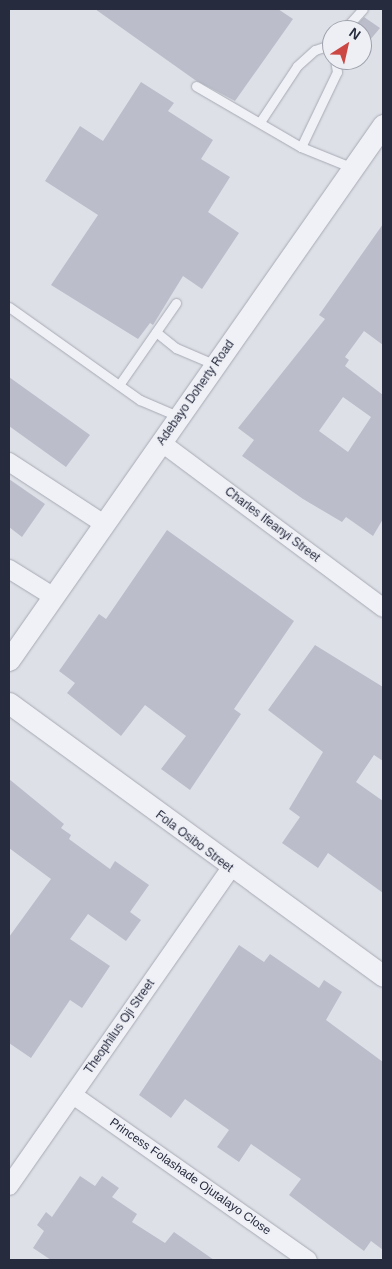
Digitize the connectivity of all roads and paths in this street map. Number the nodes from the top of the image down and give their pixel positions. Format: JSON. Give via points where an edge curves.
{"nodes":[{"id":1,"x":363,"y":9,"type":"edge"},
{"id":2,"x":353,"y":20,"type":"edge"},
{"id":3,"x":322,"y":48,"type":"edge"},
{"id":4,"x":337,"y":70,"type":"edge"},
{"id":5,"x":196,"y":86,"type":"dead end"},
{"id":6,"x":260,"y":122,"type":"junction"},
{"id":7,"x":383,"y":126,"type":"edge"},
{"id":8,"x":301,"y":146,"type":"junction"},
{"id":9,"x":354,"y":168,"type":"junction"},
{"id":10,"x":176,"y":303,"type":"dead end"},
{"id":11,"x":9,"y":307,"type":"edge"},
{"id":12,"x":156,"y":332,"type":"junction"},
{"id":13,"x":216,"y":365,"type":"junction"},
{"id":14,"x":120,"y":385,"type":"junction"},
{"id":15,"x":180,"y":417,"type":"junction"},
{"id":16,"x":162,"y":442,"type":"junction"},
{"id":17,"x":9,"y":462,"type":"edge"},
{"id":18,"x":104,"y":524,"type":"junction"},
{"id":19,"x":9,"y":569,"type":"edge"},
{"id":20,"x":54,"y":597,"type":"junction"},
{"id":21,"x":383,"y":608,"type":"edge"},
{"id":22,"x":9,"y":660,"type":"edge"},
{"id":23,"x":9,"y":704,"type":"edge"},
{"id":24,"x":230,"y":869,"type":"junction"},
{"id":25,"x":383,"y":976,"type":"edge"},
{"id":26,"x":73,"y":1095,"type":"junction"},
{"id":27,"x":9,"y":1186,"type":"edge"},
{"id":28,"x":308,"y":1260,"type":"edge"}],
"edges":[{"from":1,"to":2,"type":"lane"},
{"from":3,"to":6,"type":"lane","via":[[297,66]]},
{"from":4,"to":8,"type":"lane"},
{"from":5,"to":6,"type":"lane"},
{"from":6,"to":8,"type":"lane"},
{"from":7,"to":9,"type":"street","name":"Adebayo Doherty Road"},
{"from":8,"to":9,"type":"lane"},
{"from":9,"to":13,"type":"street","name":"Adebayo Doherty Road"},
{"from":10,"to":12,"type":"lane"},
{"from":11,"to":14,"type":"lane"},
{"from":12,"to":13,"type":"lane","via":[[176,348]]},
{"from":12,"to":14,"type":"lane"},
{"from":13,"to":15,"type":"street","name":"Adebayo Doherty Road"},
{"from":14,"to":15,"type":"lane","via":[[140,400]]},
{"from":15,"to":16,"type":"street","name":"Adebayo Doherty Road"},
{"from":16,"to":18,"type":"street","name":"Adebayo Doherty Road"},
{"from":16,"to":21,"type":"street","name":"Charles Ifeanyi Street"},
{"from":17,"to":18,"type":"street"},
{"from":18,"to":20,"type":"street","name":"Adebayo Doherty Road"},
{"from":19,"to":20,"type":"street"},
{"from":20,"to":22,"type":"street","name":"Adebayo Doherty Road"},
{"from":23,"to":24,"type":"street","name":"Fola Osibo Street"},
{"from":24,"to":25,"type":"street","name":"Fola Osibo Street"},
{"from":24,"to":26,"type":"street","name":"Theophilus Oji Street"},
{"from":26,"to":27,"type":"street","name":"Theophilus Oji Street"},
{"from":26,"to":28,"type":"street","name":"Princess Folashade Ojutalayo Close"}]}
